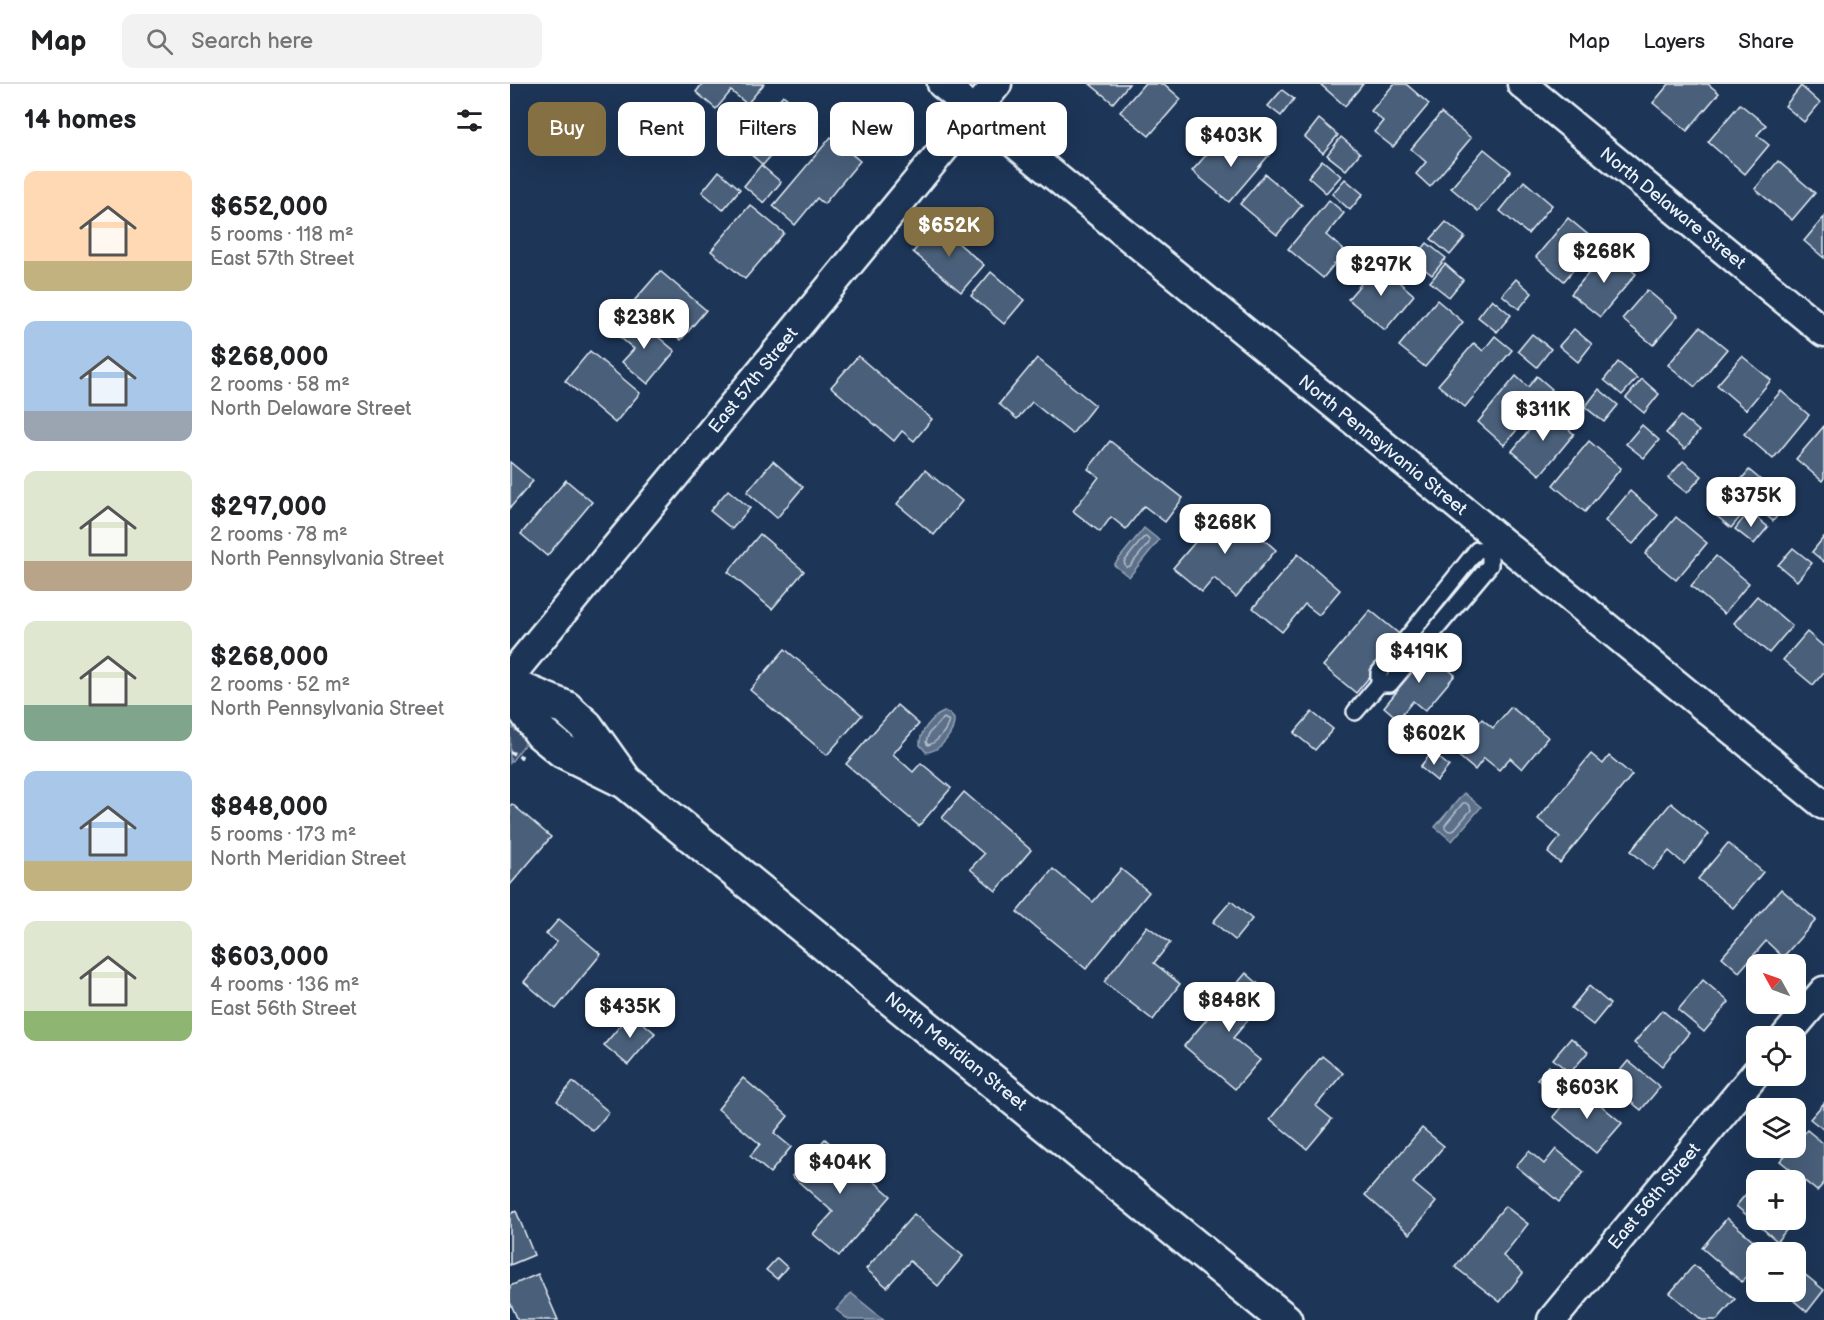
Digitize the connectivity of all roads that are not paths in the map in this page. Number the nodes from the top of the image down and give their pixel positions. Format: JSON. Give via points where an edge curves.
{"nodes":[{"id":1,"x":942,"y":84,"type":"edge"},
{"id":2,"x":997,"y":84,"type":"edge"},
{"id":3,"x":1522,"y":84,"type":"edge"},
{"id":4,"x":965,"y":102,"type":"edge"},
{"id":5,"x":982,"y":102,"type":"edge"},
{"id":6,"x":937,"y":156,"type":"edge"},
{"id":7,"x":1030,"y":156,"type":"edge"},
{"id":8,"x":1824,"y":332,"type":"edge"},
{"id":9,"x":1494,"y":544,"type":"junction"},
{"id":10,"x":510,"y":676,"type":"edge"},
{"id":11,"x":510,"y":687,"type":"edge"},
{"id":12,"x":1355,"y":712,"type":"dead end"},
{"id":13,"x":1824,"y":805,"type":"edge"},
{"id":14,"x":1824,"y":991,"type":"edge"},
{"id":15,"x":1794,"y":1026,"type":"edge"},
{"id":16,"x":1746,"y":1084,"type":"edge"},
{"id":17,"x":1285,"y":1320,"type":"edge"},
{"id":18,"x":1552,"y":1320,"type":"edge"}],
"edges":[{"from":1,"to":4,"type":"street","name":"North Pennsylvania Street"},
{"from":2,"to":5,"type":"street","name":"East 57th Street"},
{"from":3,"to":8,"type":"street","name":"North Delaware Street"},
{"from":6,"to":10,"type":"street","name":"East 57th Street"},
{"from":7,"to":9,"type":"street","name":"North Pennsylvania Street"},
{"from":9,"to":12,"type":"lane","via":[[1490,565],[1390,684],[1379,684]]},
{"from":9,"to":13,"type":"street","name":"North Pennsylvania Street"},
{"from":11,"to":17,"type":"main road","name":"North Meridian Street","via":[[566,708],[586,726],[626,782]]},
{"from":14,"to":15,"type":"street"},
{"from":16,"to":18,"type":"street","name":"East 56th Street"}]}
